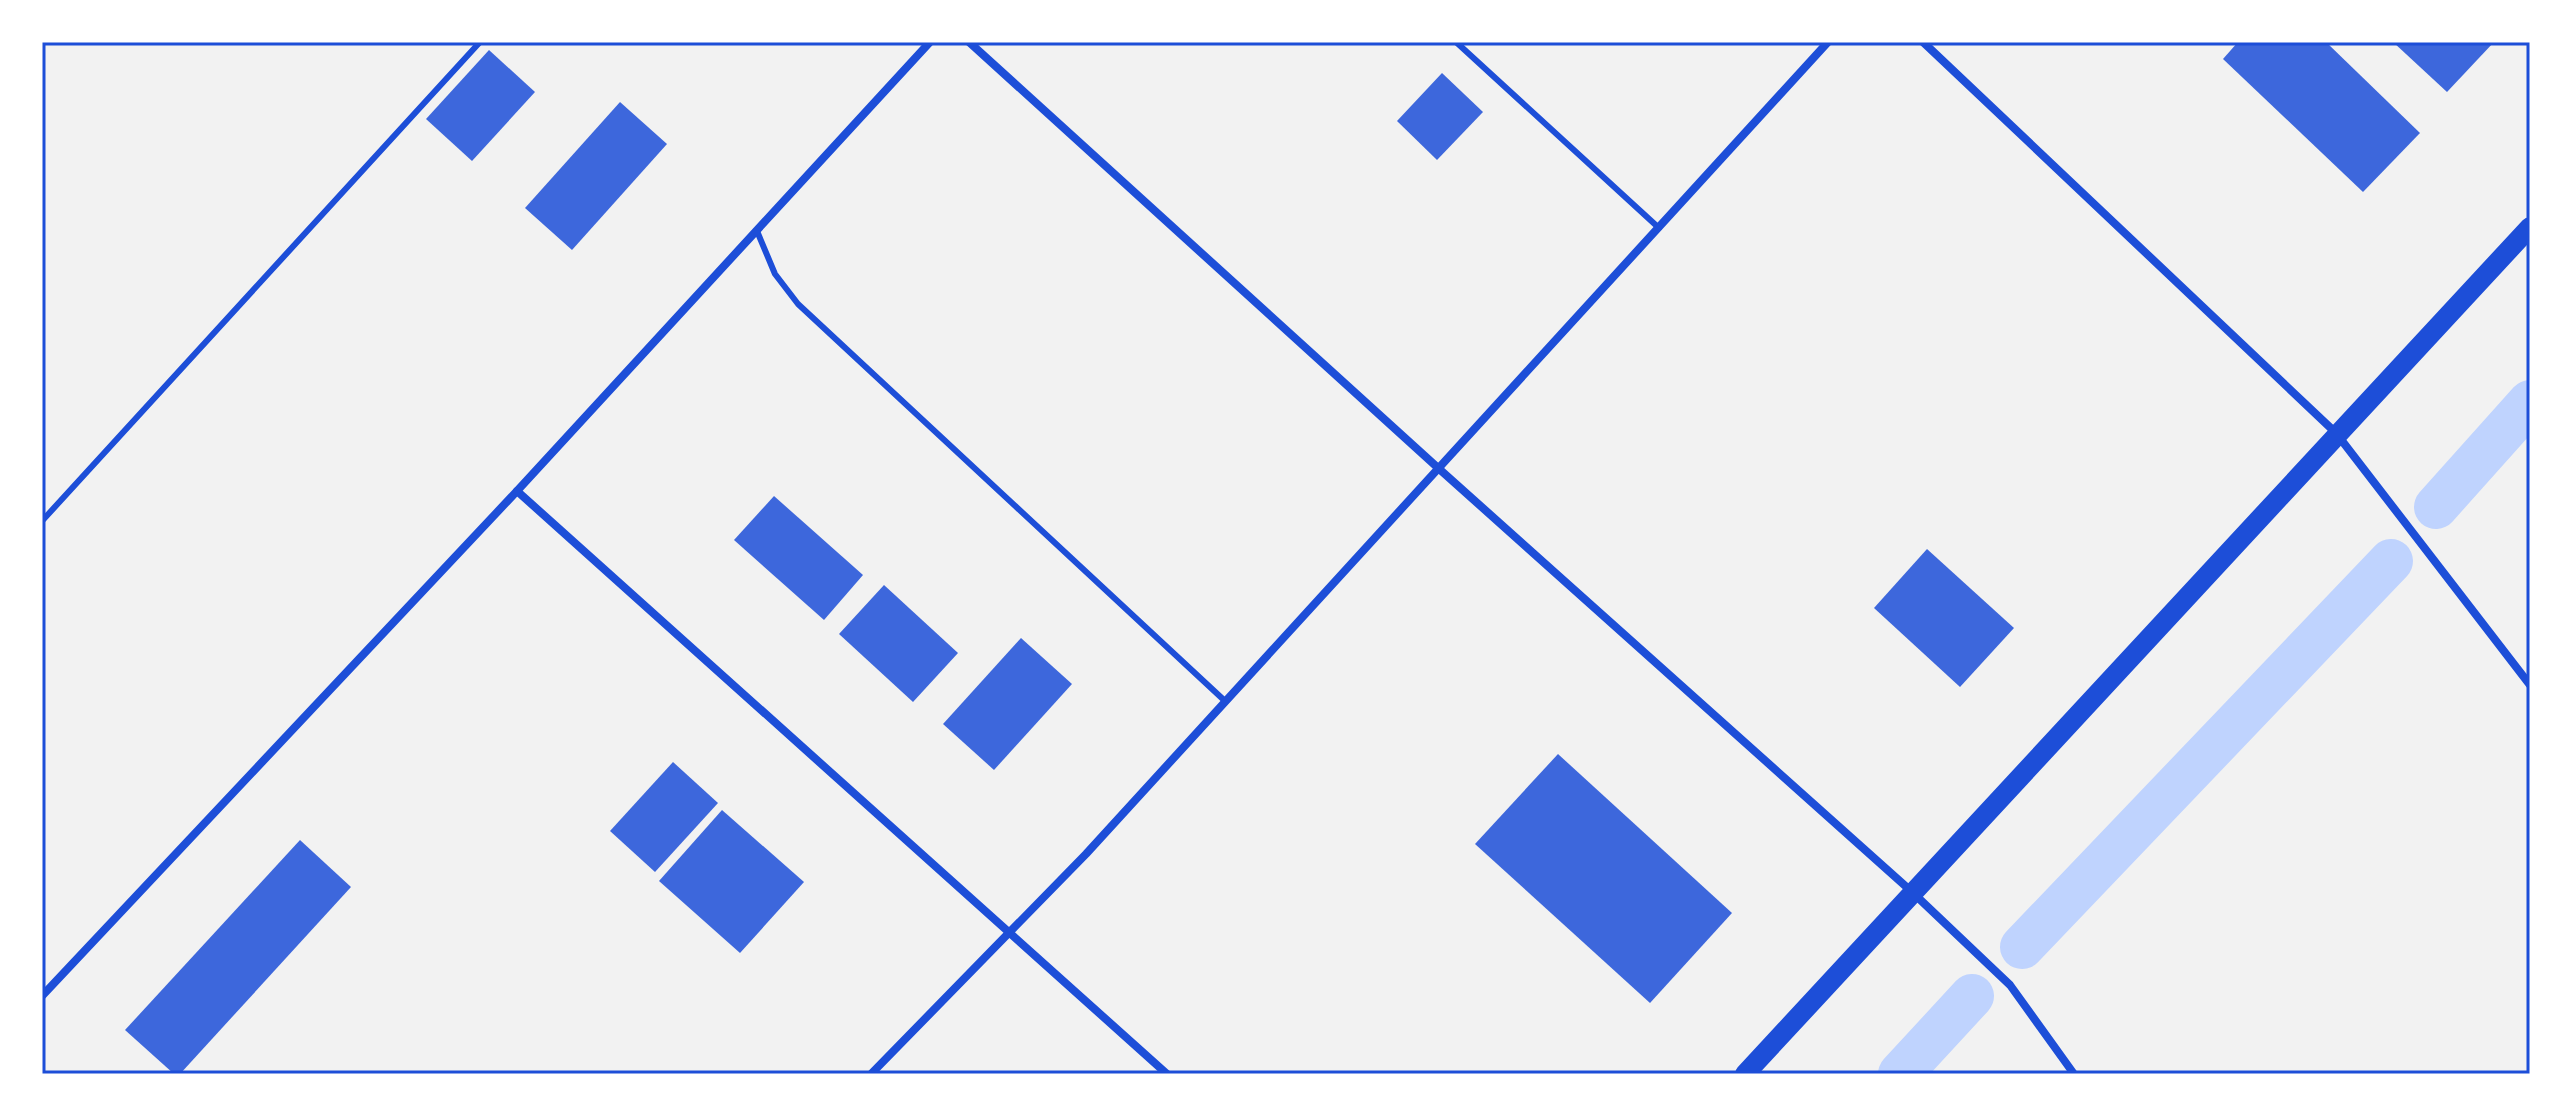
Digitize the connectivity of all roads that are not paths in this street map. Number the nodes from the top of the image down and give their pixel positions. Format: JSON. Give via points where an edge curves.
{"nodes":[{"id":1,"x":480,"y":42,"type":"edge"},
{"id":2,"x":930,"y":42,"type":"edge"},
{"id":3,"x":969,"y":42,"type":"edge"},
{"id":4,"x":1456,"y":42,"type":"edge"},
{"id":5,"x":1828,"y":42,"type":"edge"},
{"id":6,"x":1923,"y":42,"type":"edge"},
{"id":7,"x":2530,"y":227,"type":"edge"},
{"id":8,"x":1659,"y":228,"type":"junction"},
{"id":9,"x":757,"y":231,"type":"junction"},
{"id":10,"x":2336,"y":433,"type":"junction"},
{"id":11,"x":1437,"y":467,"type":"junction"},
{"id":12,"x":517,"y":491,"type":"junction"},
{"id":13,"x":42,"y":521,"type":"edge"},
{"id":14,"x":2530,"y":685,"type":"edge"},
{"id":15,"x":1225,"y":701,"type":"junction"},
{"id":16,"x":1911,"y":891,"type":"junction"},
{"id":17,"x":1009,"y":932,"type":"junction"},
{"id":18,"x":42,"y":996,"type":"edge"},
{"id":19,"x":871,"y":1074,"type":"edge"},
{"id":20,"x":1167,"y":1074,"type":"edge"},
{"id":21,"x":1745,"y":1074,"type":"edge"},
{"id":22,"x":2074,"y":1074,"type":"edge"}],
"edges":[{"from":1,"to":13,"type":"lane"},
{"from":2,"to":9,"type":"street"},
{"from":3,"to":11,"type":"street"},
{"from":4,"to":8,"type":"lane"},
{"from":5,"to":8,"type":"street"},
{"from":6,"to":10,"type":"street"},
{"from":7,"to":10,"type":"main road"},
{"from":8,"to":11,"type":"street"},
{"from":9,"to":12,"type":"street"},
{"from":9,"to":15,"type":"lane","via":[[775,274],[798,304]]},
{"from":10,"to":14,"type":"street"},
{"from":10,"to":16,"type":"main road"},
{"from":11,"to":15,"type":"street"},
{"from":11,"to":16,"type":"street"},
{"from":12,"to":17,"type":"street"},
{"from":12,"to":18,"type":"street"},
{"from":15,"to":17,"type":"street"},
{"from":16,"to":21,"type":"main road"},
{"from":16,"to":22,"type":"street","via":[[2010,985]]},
{"from":17,"to":19,"type":"street"},
{"from":17,"to":20,"type":"street"}]}
